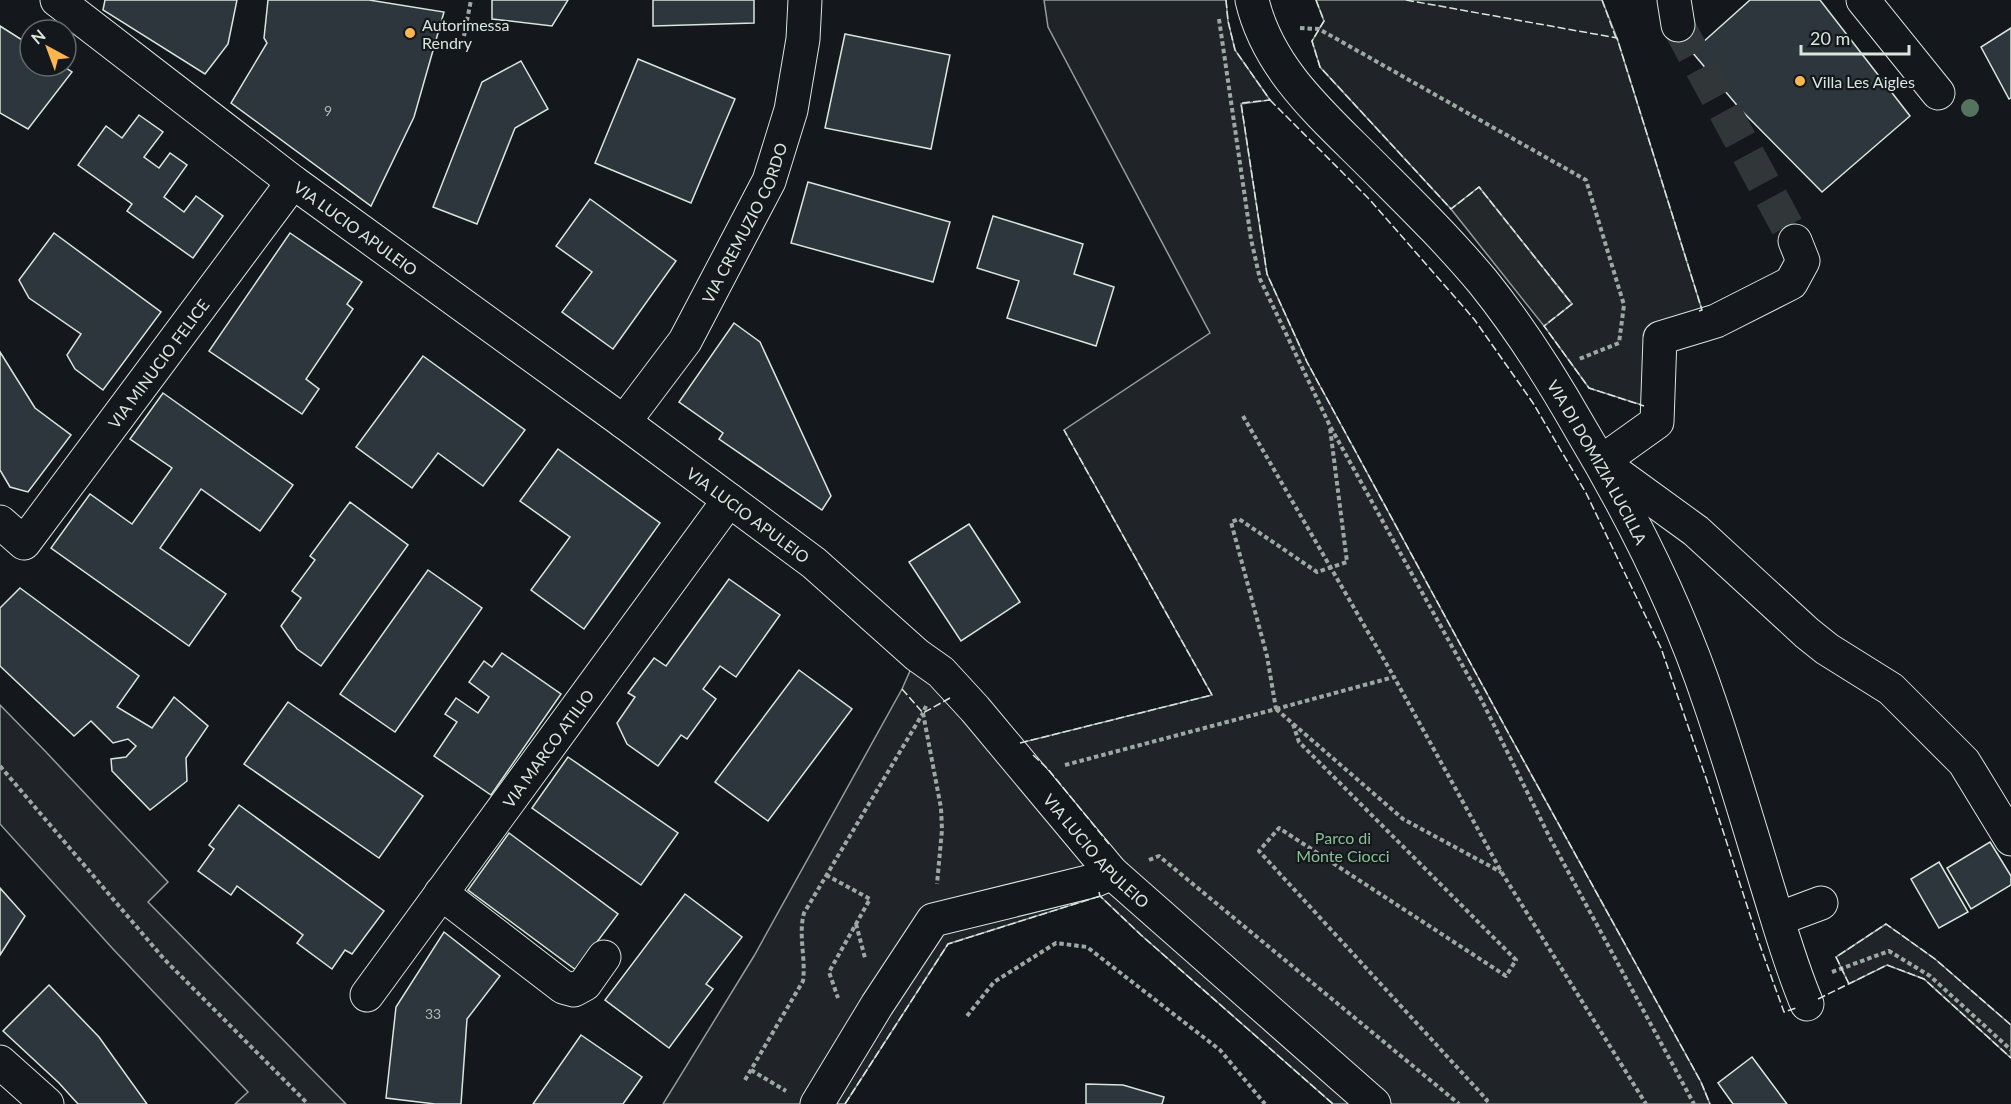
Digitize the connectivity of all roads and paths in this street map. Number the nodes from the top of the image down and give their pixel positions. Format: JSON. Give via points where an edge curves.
{"nodes":[{"id":1,"x":57,"y":0,"type":"edge"},
{"id":2,"x":471,"y":0,"type":"edge"},
{"id":3,"x":805,"y":0,"type":"edge"},
{"id":4,"x":1878,"y":5,"type":"edge"},
{"id":5,"x":1218,"y":11,"type":"dead end"},
{"id":6,"x":1256,"y":14,"type":"edge"},
{"id":7,"x":464,"y":36,"type":"dead end"},
{"id":8,"x":1938,"y":93,"type":"dead end"},
{"id":9,"x":293,"y":182,"type":"junction"},
{"id":10,"x":1795,"y":242,"type":"tunnel mouth"},
{"id":11,"x":1548,"y":372,"type":"junction"},
{"id":12,"x":1243,"y":416,"type":"dead end"},
{"id":13,"x":624,"y":422,"type":"junction"},
{"id":14,"x":1330,"y":426,"type":"junction"},
{"id":15,"x":1601,"y":462,"type":"junction"},
{"id":16,"x":729,"y":500,"type":"junction"},
{"id":17,"x":0,"y":522,"type":"edge"},
{"id":18,"x":1331,"y":567,"type":"junction"},
{"id":19,"x":929,"y":664,"type":"junction"},
{"id":20,"x":1394,"y":677,"type":"junction"},
{"id":21,"x":1276,"y":709,"type":"junction"},
{"id":22,"x":923,"y":713,"type":"junction"},
{"id":23,"x":1293,"y":724,"type":"junction"},
{"id":24,"x":0,"y":766,"type":"edge"},
{"id":25,"x":1031,"y":778,"type":"junction"},
{"id":26,"x":2011,"y":839,"type":"edge"},
{"id":27,"x":1112,"y":873,"type":"junction"},
{"id":28,"x":1502,"y":873,"type":"junction"},
{"id":29,"x":826,"y":875,"type":"junction"},
{"id":30,"x":441,"y":893,"type":"junction"},
{"id":31,"x":1821,"y":903,"type":"dead end"},
{"id":32,"x":1778,"y":919,"type":"junction"},
{"id":33,"x":933,"y":920,"type":"junction"},
{"id":34,"x":604,"y":957,"type":"dead end"},
{"id":35,"x":1803,"y":994,"type":"joint"},
{"id":36,"x":367,"y":995,"type":"dead end"},
{"id":37,"x":841,"y":1006,"type":"dead end"},
{"id":38,"x":967,"y":1016,"type":"dead end"},
{"id":39,"x":2011,"y":1050,"type":"edge"},
{"id":40,"x":0,"y":1062,"type":"edge"},
{"id":41,"x":752,"y":1070,"type":"junction"},
{"id":42,"x":745,"y":1080,"type":"dead end"},
{"id":43,"x":804,"y":1099,"type":"edge"},
{"id":44,"x":47,"y":1104,"type":"edge"},
{"id":45,"x":308,"y":1104,"type":"edge"},
{"id":46,"x":1265,"y":1104,"type":"edge"},
{"id":47,"x":1374,"y":1104,"type":"edge"},
{"id":48,"x":1459,"y":1104,"type":"edge"},
{"id":49,"x":1483,"y":1104,"type":"edge"},
{"id":50,"x":1646,"y":1104,"type":"edge"},
{"id":51,"x":1694,"y":1104,"type":"edge"}],
"edges":[{"from":1,"to":9,"type":"street","name":"VIA LUCIO APULEIO"},
{"from":2,"to":7,"type":"path"},
{"from":3,"to":13,"type":"street","name":"VIA CREMUZIO CORDO","via":[[791,110],[769,182],[685,341]]},
{"from":4,"to":8,"type":"street"},
{"from":5,"to":14,"type":"path","via":[[1260,279]]},
{"from":6,"to":11,"type":"street","name":"VIA DI DOMIZIA LUCILLA","via":[[1277,62],[1289,79],[1463,259]]},
{"from":6,"to":11,"type":"path","via":[[1319,29],[1586,180],[1624,305],[1619,343]]},
{"from":9,"to":13,"type":"street","name":"VIA LUCIO APULEIO"},
{"from":9,"to":17,"type":"street","name":"VIA MINUCIO FELICE","via":[[24,543]]},
{"from":10,"to":15,"type":"street","via":[[1803,261],[1791,283],[1716,321],[1660,338],[1657,422]]},
{"from":11,"to":15,"type":"street","name":"VIA DI DOMIZIA LUCILLA"},
{"from":12,"to":18,"type":"path"},
{"from":13,"to":16,"type":"street","name":"VIA LUCIO APULEIO"},
{"from":14,"to":18,"type":"path","via":[[1347,562]]},
{"from":14,"to":51,"type":"path","via":[[1481,699],[1551,840]]},
{"from":15,"to":26,"type":"street","via":[[1696,531],[1820,644],[1891,689],[1964,762]]},
{"from":15,"to":32,"type":"street","name":"VIA DI DOMIZIA LUCILLA","via":[[1658,573],[1698,670]]},
{"from":16,"to":19,"type":"street","name":"VIA LUCIO APULEIO","via":[[814,563]]},
{"from":16,"to":30,"type":"street","name":"VIA MARCO ATILIO"},
{"from":18,"to":20,"type":"path"},
{"from":18,"to":21,"type":"path","via":[[1317,572],[1239,519],[1231,522],[1267,656]]},
{"from":19,"to":22,"type":"path"},
{"from":19,"to":25,"type":"street","name":"VIA LUCIO APULEIO","via":[[975,709]]},
{"from":20,"to":21,"type":"path"},
{"from":20,"to":28,"type":"path"},
{"from":21,"to":23,"type":"path"},
{"from":21,"to":25,"type":"path","via":[[1048,769]]},
{"from":22,"to":29,"type":"path"},
{"from":22,"to":33,"type":"path","via":[[941,808]]},
{"from":23,"to":28,"type":"path","via":[[1402,819]]},
{"from":23,"to":49,"type":"path","via":[[1299,742],[1516,960],[1506,976],[1279,828],[1259,851],[1486,1100]]},
{"from":24,"to":45,"type":"path","via":[[164,958]]},
{"from":25,"to":27,"type":"street","name":"VIA LUCIO APULEIO"},
{"from":27,"to":33,"type":"street"},
{"from":27,"to":47,"type":"street","name":"VIA LUCIO APULEIO"},
{"from":27,"to":48,"type":"path","via":[[1159,856]]},
{"from":28,"to":50,"type":"path"},
{"from":29,"to":37,"type":"path","via":[[870,899],[829,972]]},
{"from":29,"to":41,"type":"path","via":[[804,913],[800,928],[803,981]]},
{"from":30,"to":34,"type":"street","via":[[563,987],[574,990],[585,984]]},
{"from":30,"to":36,"type":"street","name":"VIA MARCO ATILIO"},
{"from":31,"to":32,"type":"street"},
{"from":32,"to":35,"type":"street","name":"VIA DI DOMIZIA LUCILLA"},
{"from":33,"to":43,"type":"street","via":[[877,1005]]},
{"from":35,"to":39,"type":"path","via":[[1889,951],[1929,976]]},
{"from":38,"to":46,"type":"path","via":[[994,982],[1056,943],[1087,947],[1220,1050]]},
{"from":40,"to":44,"type":"street"},
{"from":41,"to":42,"type":"path"},
{"from":41,"to":43,"type":"path"}]}
